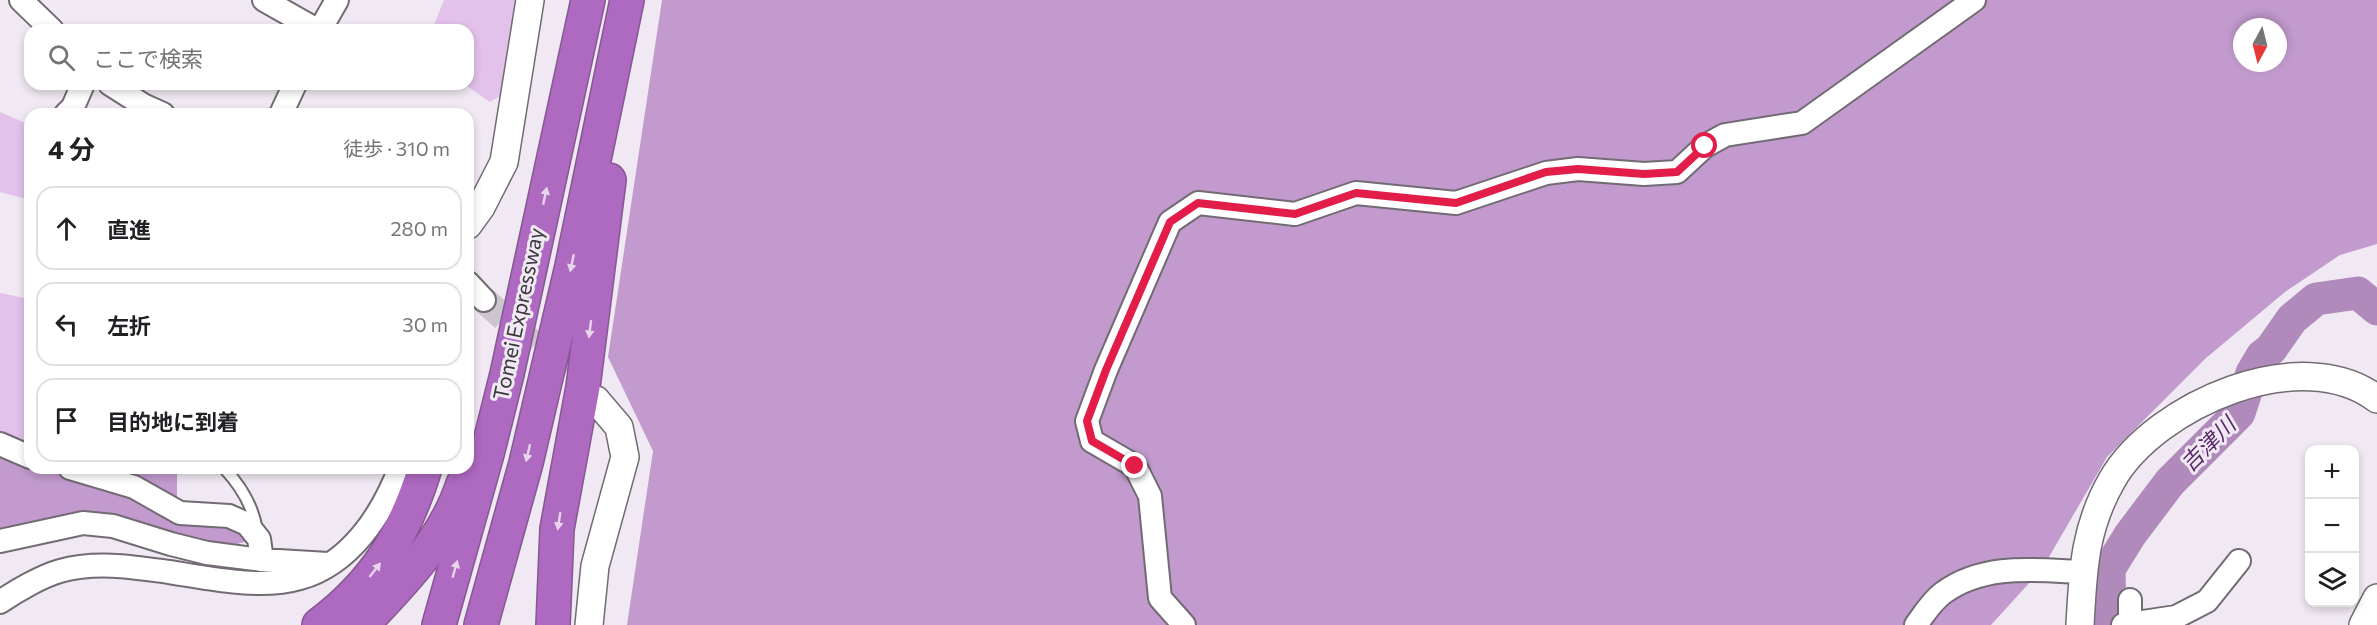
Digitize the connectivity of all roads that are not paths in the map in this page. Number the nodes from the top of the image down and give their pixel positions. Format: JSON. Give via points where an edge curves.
{"nodes":[{"id":1,"x":21,"y":0,"type":"edge"},
{"id":2,"x":264,"y":0,"type":"edge"},
{"id":3,"x":337,"y":0,"type":"edge"},
{"id":4,"x":530,"y":0,"type":"edge"},
{"id":5,"x":588,"y":0,"type":"edge"},
{"id":6,"x":627,"y":0,"type":"edge"},
{"id":7,"x":632,"y":0,"type":"edge"},
{"id":8,"x":1974,"y":0,"type":"edge"},
{"id":9,"x":46,"y":24,"type":"edge"},
{"id":10,"x":308,"y":24,"type":"edge"},
{"id":11,"x":323,"y":24,"type":"edge"},
{"id":12,"x":80,"y":90,"type":"edge"},
{"id":13,"x":120,"y":90,"type":"edge"},
{"id":14,"x":292,"y":90,"type":"edge"},
{"id":15,"x":72,"y":108,"type":"edge"},
{"id":16,"x":150,"y":108,"type":"edge"},
{"id":17,"x":284,"y":108,"type":"edge"},
{"id":18,"x":474,"y":217,"type":"edge"},
{"id":19,"x":527,"y":284,"type":"junction"},
{"id":20,"x":474,"y":289,"type":"edge"},
{"id":21,"x":484,"y":300,"type":"tunnel mouth"},
{"id":22,"x":2377,"y":399,"type":"edge"},
{"id":23,"x":596,"y":400,"type":"tunnel mouth"},
{"id":24,"x":0,"y":444,"type":"edge"},
{"id":25,"x":474,"y":448,"type":"edge"},
{"id":26,"x":24,"y":454,"type":"edge"},
{"id":27,"x":90,"y":474,"type":"edge"},
{"id":28,"x":229,"y":474,"type":"edge"},
{"id":29,"x":398,"y":474,"type":"edge"},
{"id":30,"x":423,"y":474,"type":"edge"},
{"id":31,"x":466,"y":474,"type":"edge"},
{"id":32,"x":0,"y":542,"type":"edge"},
{"id":33,"x":261,"y":550,"type":"junction"},
{"id":34,"x":2239,"y":561,"type":"dead end"},
{"id":35,"x":332,"y":564,"type":"junction"},
{"id":36,"x":2082,"y":572,"type":"junction"},
{"id":37,"x":2377,"y":598,"type":"edge"},
{"id":38,"x":2130,"y":600,"type":"dead end"},
{"id":39,"x":0,"y":602,"type":"edge"},
{"id":40,"x":347,"y":619,"type":"edge"},
{"id":41,"x":439,"y":625,"type":"edge"},
{"id":42,"x":481,"y":625,"type":"edge"},
{"id":43,"x":553,"y":625,"type":"edge"},
{"id":44,"x":589,"y":625,"type":"edge"},
{"id":45,"x":1184,"y":625,"type":"edge"},
{"id":46,"x":1916,"y":625,"type":"edge"},
{"id":47,"x":2080,"y":625,"type":"edge"},
{"id":48,"x":2128,"y":625,"type":"edge"},
{"id":49,"x":2362,"y":625,"type":"edge"}],
"edges":[{"from":1,"to":9,"type":"street"},
{"from":2,"to":10,"type":"street"},
{"from":3,"to":11,"type":"street"},
{"from":4,"to":18,"type":"street","via":[[504,162]]},
{"from":19,"to":5,"type":"highway","name":"Tomei Expressway","one_way":true},
{"from":6,"to":42,"type":"highway","name":"Tomei Expressway","one_way":true,"via":[[529,451]]},
{"from":7,"to":43,"type":"highway","one_way":true,"via":[[583,387],[557,529]]},
{"from":8,"to":45,"type":"street","via":[[1802,123],[1725,135],[1705,146],[1677,172],[1546,172],[1456,203],[1356,193],[1295,214],[1198,203],[1170,222],[1087,421],[1092,441],[1135,466],[1150,496],[1160,598]]},
{"from":12,"to":15,"type":"street"},
{"from":13,"to":16,"type":"street"},
{"from":14,"to":17,"type":"street"},
{"from":19,"to":25,"type":"highway"},
{"from":41,"to":19,"type":"highway","name":"Tomei Expressway","one_way":true,"via":[[487,454]]},
{"from":20,"to":21,"type":"street"},
{"from":22,"to":36,"type":"street","via":[[2366,391],[2322,377],[2278,378],[2238,387],[2180,413],[2134,449],[2112,479],[2091,523]]},
{"from":23,"to":44,"type":"street","via":[[619,428],[625,457],[595,566]]},
{"from":24,"to":26,"type":"street"},
{"from":27,"to":33,"type":"street","via":[[134,487],[180,513],[229,516],[247,524]]},
{"from":28,"to":33,"type":"lane","via":[[254,513]]},
{"from":29,"to":35,"type":"street","via":[[359,539]]},
{"from":40,"to":30,"type":"highway","one_way":true,"via":[[348,603],[379,567],[396,539]]},
{"from":31,"to":40,"type":"highway","via":[[459,496],[418,564]]},
{"from":32,"to":33,"type":"street","via":[[83,523],[113,526],[207,553]]},
{"from":33,"to":35,"type":"street"},
{"from":34,"to":48,"type":"street","via":[[2207,601],[2176,617]]},
{"from":35,"to":39,"type":"street","via":[[299,579],[262,583],[128,566],[88,566],[59,571]]},
{"from":36,"to":46,"type":"street","via":[[2002,570],[1971,578],[1942,593]]},
{"from":36,"to":47,"type":"street"},
{"from":37,"to":49,"type":"street"},
{"from":38,"to":48,"type":"street"}]}
